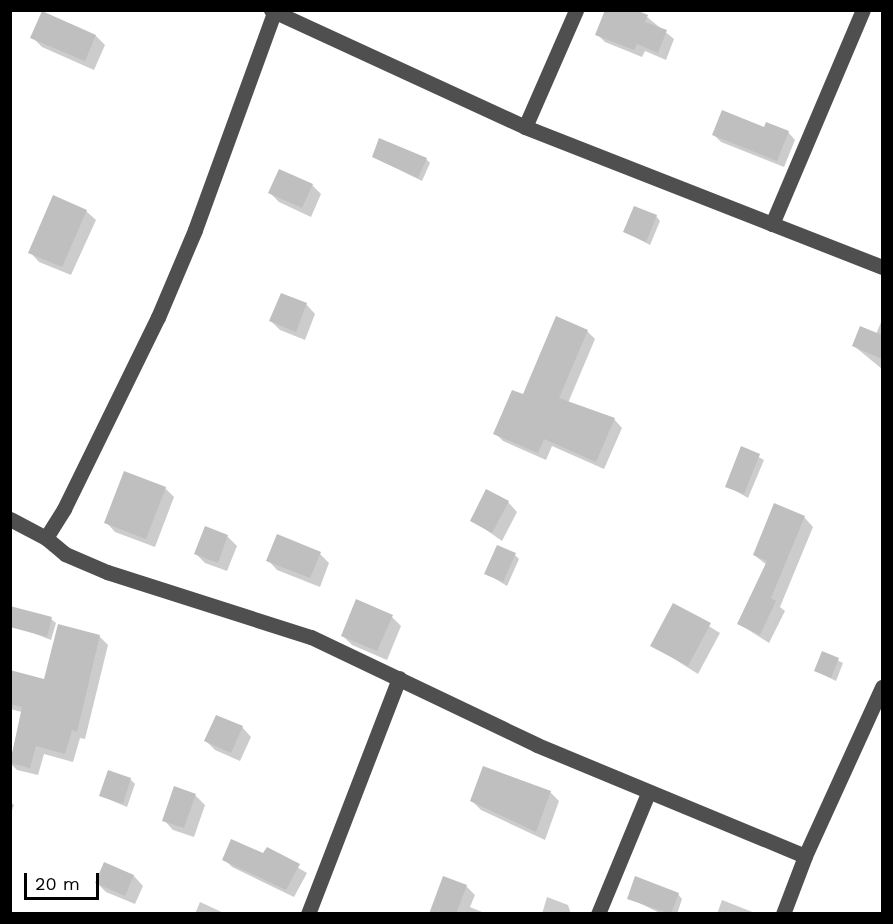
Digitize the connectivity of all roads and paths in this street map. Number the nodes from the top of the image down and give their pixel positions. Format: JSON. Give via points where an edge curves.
{"nodes":[{"id":1,"x":576,"y":10,"type":"edge"},
{"id":2,"x":863,"y":10,"type":"edge"},
{"id":3,"x":273,"y":11,"type":"edge"},
{"id":4,"x":525,"y":127,"type":"junction"},
{"id":5,"x":772,"y":224,"type":"junction"},
{"id":6,"x":882,"y":267,"type":"edge"},
{"id":7,"x":10,"y":519,"type":"edge"},
{"id":8,"x":46,"y":537,"type":"junction"},
{"id":9,"x":399,"y":678,"type":"junction"},
{"id":10,"x":882,"y":691,"type":"edge"},
{"id":11,"x":648,"y":793,"type":"junction"},
{"id":12,"x":805,"y":856,"type":"junction"},
{"id":13,"x":308,"y":914,"type":"edge"},
{"id":14,"x":598,"y":914,"type":"edge"},
{"id":15,"x":783,"y":914,"type":"edge"}],
"edges":[{"from":1,"to":4,"type":"street"},
{"from":2,"to":5,"type":"street"},
{"from":3,"to":4,"type":"street"},
{"from":3,"to":8,"type":"street","via":[[195,230],[159,317],[64,509]]},
{"from":4,"to":5,"type":"street"},
{"from":5,"to":6,"type":"street"},
{"from":7,"to":8,"type":"street"},
{"from":8,"to":9,"type":"street","via":[[65,554],[107,572],[311,637]]},
{"from":9,"to":11,"type":"street","via":[[537,746]]},
{"from":9,"to":13,"type":"street"},
{"from":10,"to":12,"type":"street"},
{"from":11,"to":12,"type":"street"},
{"from":11,"to":14,"type":"street"},
{"from":12,"to":15,"type":"street"}]}
